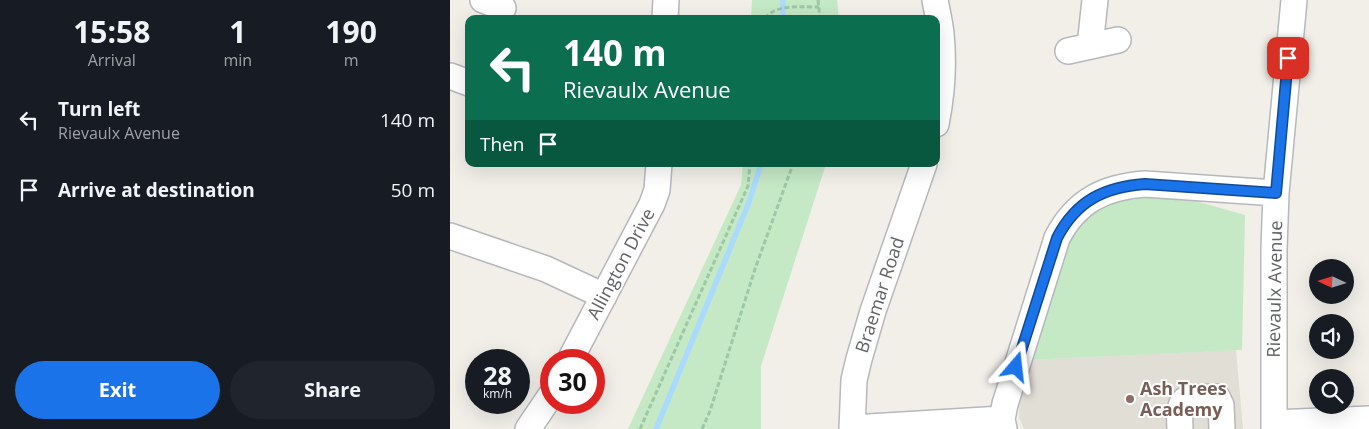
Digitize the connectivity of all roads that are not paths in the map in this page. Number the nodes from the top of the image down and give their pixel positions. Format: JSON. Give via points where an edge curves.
{"nodes":[{"id":1,"x":666,"y":0,"type":"edge"},
{"id":2,"x":935,"y":0,"type":"edge"},
{"id":3,"x":1095,"y":0,"type":"edge"},
{"id":4,"x":1294,"y":0,"type":"edge"},
{"id":5,"x":665,"y":15,"type":"edge"},
{"id":6,"x":938,"y":15,"type":"edge"},
{"id":7,"x":940,"y":28,"type":"edge"},
{"id":8,"x":1118,"y":40,"type":"dead end"},
{"id":9,"x":450,"y":76,"type":"edge"},
{"id":10,"x":465,"y":82,"type":"edge"},
{"id":11,"x":940,"y":98,"type":"edge"},
{"id":12,"x":659,"y":167,"type":"edge"},
{"id":13,"x":923,"y":167,"type":"edge"},
{"id":14,"x":1276,"y":193,"type":"junction"},
{"id":15,"x":452,"y":241,"type":"edge"},
{"id":16,"x":604,"y":296,"type":"junction"},
{"id":17,"x":576,"y":349,"type":"edge"},
{"id":18,"x":540,"y":411,"type":"edge"},
{"id":19,"x":1369,"y":419,"type":"edge"},
{"id":20,"x":1003,"y":424,"type":"edge"},
{"id":21,"x":1274,"y":426,"type":"edge"},
{"id":22,"x":528,"y":429,"type":"edge"},
{"id":23,"x":852,"y":429,"type":"edge"},
{"id":24,"x":1180,"y":429,"type":"edge"},
{"id":25,"x":1222,"y":429,"type":"edge"}],
"edges":[{"from":1,"to":5,"type":"street"},
{"from":2,"to":6,"type":"street"},
{"from":3,"to":8,"type":"street","via":[[1079,48]]},
{"from":4,"to":14,"type":"street","name":"Rievaulx Avenue"},
{"from":7,"to":11,"type":"street","via":[[943,61]]},
{"from":9,"to":10,"type":"street"},
{"from":12,"to":16,"type":"street","name":"Allington Drive","via":[[652,204]]},
{"from":13,"to":23,"type":"street","name":"Braemar Road","via":[[859,359],[854,380]]},
{"from":14,"to":20,"type":"street","via":[[1127,185],[1094,196],[1082,205],[1057,238],[1005,404]]},
{"from":14,"to":21,"type":"street","name":"Rievaulx Avenue"},
{"from":15,"to":16,"type":"street","via":[[546,269]]},
{"from":16,"to":17,"type":"street","name":"Allington Drive"},
{"from":18,"to":22,"type":"street"},
{"from":19,"to":21,"type":"street"},
{"from":20,"to":23,"type":"street"},
{"from":24,"to":25,"type":"street","via":[[1179,413],[1183,400],[1216,397],[1221,405]]}]}
